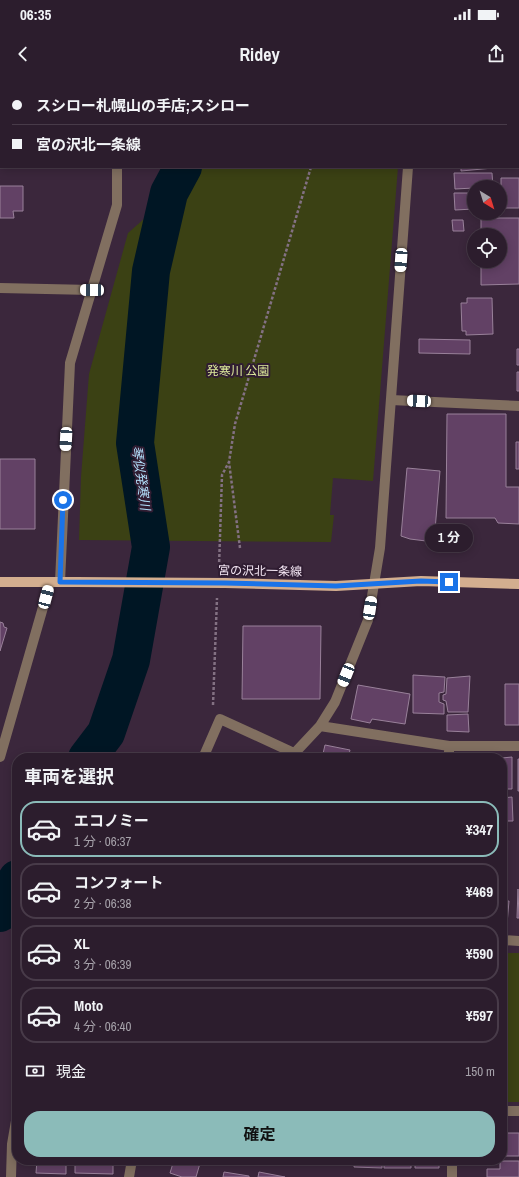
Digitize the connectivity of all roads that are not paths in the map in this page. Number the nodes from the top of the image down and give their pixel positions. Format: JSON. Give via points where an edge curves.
{"nodes":[{"id":1,"x":117,"y":168,"type":"edge"},
{"id":2,"x":408,"y":168,"type":"edge"},
{"id":3,"x":0,"y":288,"type":"edge"},
{"id":4,"x":92,"y":290,"type":"junction"},
{"id":5,"x":391,"y":400,"type":"junction"},
{"id":6,"x":519,"y":406,"type":"edge"},
{"id":7,"x":0,"y":582,"type":"edge"},
{"id":8,"x":55,"y":582,"type":"junction"},
{"id":9,"x":374,"y":583,"type":"junction"},
{"id":10,"x":519,"y":584,"type":"edge"},
{"id":11,"x":320,"y":726,"type":"junction"},
{"id":12,"x":449,"y":746,"type":"junction"},
{"id":13,"x":519,"y":746,"type":"edge"},
{"id":14,"x":205,"y":753,"type":"edge"},
{"id":15,"x":286,"y":753,"type":"edge"},
{"id":16,"x":295,"y":753,"type":"edge"},
{"id":17,"x":450,"y":753,"type":"edge"},
{"id":18,"x":0,"y":757,"type":"edge"},
{"id":19,"x":507,"y":940,"type":"edge"},
{"id":20,"x":519,"y":941,"type":"edge"},
{"id":21,"x":507,"y":1111,"type":"edge"},
{"id":22,"x":519,"y":1111,"type":"edge"},
{"id":23,"x":12,"y":1144,"type":"edge"},
{"id":24,"x":131,"y":1165,"type":"edge"},
{"id":25,"x":452,"y":1165,"type":"edge"},
{"id":26,"x":11,"y":1177,"type":"edge"},
{"id":27,"x":129,"y":1177,"type":"edge"},
{"id":28,"x":452,"y":1177,"type":"edge"}],
"edges":[{"from":1,"to":4,"type":"street","via":[[117,205]]},
{"from":2,"to":5,"type":"street"},
{"from":3,"to":4,"type":"street"},
{"from":4,"to":8,"type":"street","via":[[70,363]]},
{"from":5,"to":6,"type":"street"},
{"from":5,"to":9,"type":"street","via":[[380,548]]},
{"from":7,"to":8,"type":"main road","name":"宮の沢北一条線"},
{"from":8,"to":9,"type":"main road","name":"宮の沢北一条線","bridge":true,"via":[[336,586]]},
{"from":8,"to":18,"type":"street"},
{"from":9,"to":10,"type":"main road","name":"宮の沢北一条線","via":[[421,581]]},
{"from":9,"to":11,"type":"street","via":[[368,620],[335,702]]},
{"from":11,"to":12,"type":"street"},
{"from":11,"to":16,"type":"street"},
{"from":12,"to":13,"type":"street"},
{"from":12,"to":17,"type":"street"},
{"from":14,"to":15,"type":"street","via":[[220,719]]},
{"from":19,"to":20,"type":"street"},
{"from":21,"to":22,"type":"street"},
{"from":23,"to":26,"type":"street"},
{"from":24,"to":27,"type":"street"},
{"from":25,"to":28,"type":"street"}]}
